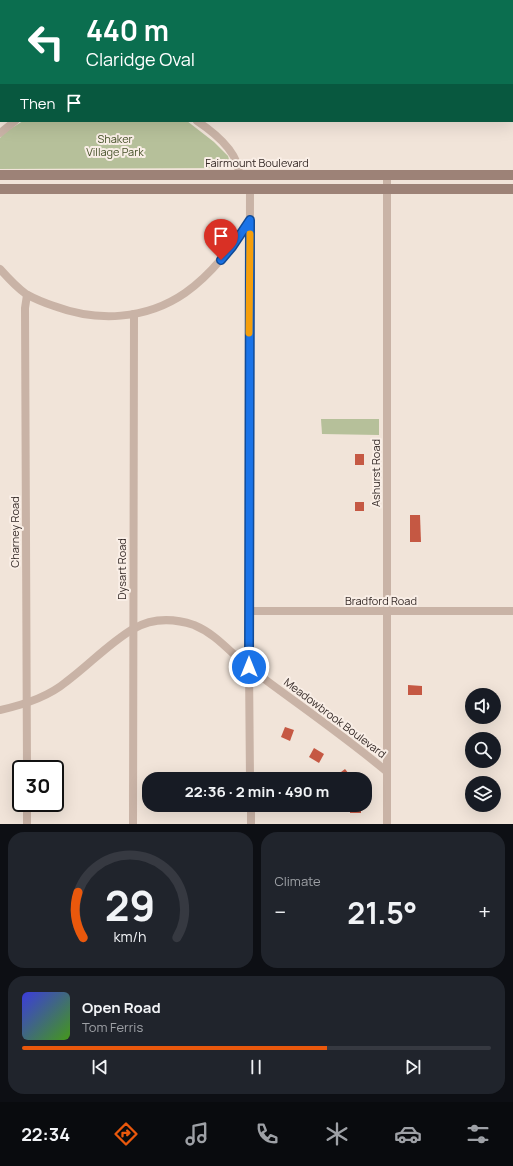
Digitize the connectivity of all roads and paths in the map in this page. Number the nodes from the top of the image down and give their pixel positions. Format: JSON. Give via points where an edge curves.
{"nodes":[{"id":1,"x":14,"y":122,"type":"edge"},
{"id":2,"x":198,"y":122,"type":"edge"},
{"id":3,"x":0,"y":133,"type":"edge"},
{"id":4,"x":0,"y":175,"type":"edge"},
{"id":5,"x":239,"y":175,"type":"junction"},
{"id":6,"x":387,"y":175,"type":"junction"},
{"id":7,"x":513,"y":175,"type":"edge"},
{"id":8,"x":0,"y":189,"type":"edge"},
{"id":9,"x":250,"y":189,"type":"junction"},
{"id":10,"x":387,"y":189,"type":"junction"},
{"id":11,"x":513,"y":189,"type":"edge"},
{"id":12,"x":250,"y":220,"type":"junction"},
{"id":13,"x":0,"y":269,"type":"edge"},
{"id":14,"x":27,"y":295,"type":"junction"},
{"id":15,"x":134,"y":314,"type":"junction"},
{"id":16,"x":249,"y":611,"type":"junction"},
{"id":17,"x":513,"y":611,"type":"edge"},
{"id":18,"x":387,"y":612,"type":"junction"},
{"id":19,"x":134,"y":629,"type":"junction"},
{"id":20,"x":249,"y":667,"type":"junction"},
{"id":21,"x":26,"y":702,"type":"junction"},
{"id":22,"x":0,"y":710,"type":"edge"},
{"id":23,"x":27,"y":760,"type":"edge"},
{"id":24,"x":386,"y":771,"type":"junction"},
{"id":25,"x":250,"y":772,"type":"edge"},
{"id":26,"x":27,"y":812,"type":"edge"},
{"id":27,"x":251,"y":812,"type":"edge"},
{"id":28,"x":27,"y":824,"type":"edge"},
{"id":29,"x":133,"y":824,"type":"edge"},
{"id":30,"x":251,"y":824,"type":"edge"},
{"id":31,"x":386,"y":824,"type":"edge"}],
"edges":[{"from":1,"to":3,"type":"street"},
{"from":2,"to":5,"type":"street","via":[[215,135],[233,156],[238,165]]},
{"from":4,"to":5,"type":"main road","name":"Fairmount Boulevard"},
{"from":5,"to":6,"type":"main road","name":"Fairmount Boulevard"},
{"from":6,"to":7,"type":"main road","name":"Fairmount Boulevard"},
{"from":6,"to":10,"type":"street","name":"Ashurst Road"},
{"from":8,"to":9,"type":"main road"},
{"from":9,"to":10,"type":"main road"},
{"from":9,"to":12,"type":"street"},
{"from":10,"to":11,"type":"main road"},
{"from":10,"to":18,"type":"street","name":"Ashurst Road"},
{"from":12,"to":15,"type":"street","via":[[224,256],[197,284],[170,301]]},
{"from":12,"to":16,"type":"street"},
{"from":13,"to":14,"type":"street"},
{"from":14,"to":15,"type":"street","via":[[81,314]]},
{"from":14,"to":21,"type":"street","name":"Charney Road"},
{"from":15,"to":19,"type":"street","name":"Dysart Road"},
{"from":16,"to":18,"type":"street","name":"Bradford Road"},
{"from":16,"to":20,"type":"street"},
{"from":17,"to":18,"type":"street","name":"Bradford Road"},
{"from":18,"to":24,"type":"street","name":"Ashurst Road"},
{"from":19,"to":20,"type":"street","name":"Meadowbrook Boulevard","via":[[143,624],[162,620],[192,625],[214,636]]},
{"from":19,"to":21,"type":"street","name":"Meadowbrook Boulevard","via":[[66,683]]},
{"from":19,"to":29,"type":"street","name":"Dysart Road"},
{"from":20,"to":24,"type":"street","name":"Meadowbrook Boulevard"},
{"from":20,"to":25,"type":"street"},
{"from":21,"to":22,"type":"street","name":"Meadowbrook Boulevard"},
{"from":21,"to":23,"type":"street","name":"Charney Road"},
{"from":24,"to":31,"type":"street","name":"Meadowbrook Boulevard"},
{"from":26,"to":28,"type":"street"},
{"from":27,"to":30,"type":"street"}]}
